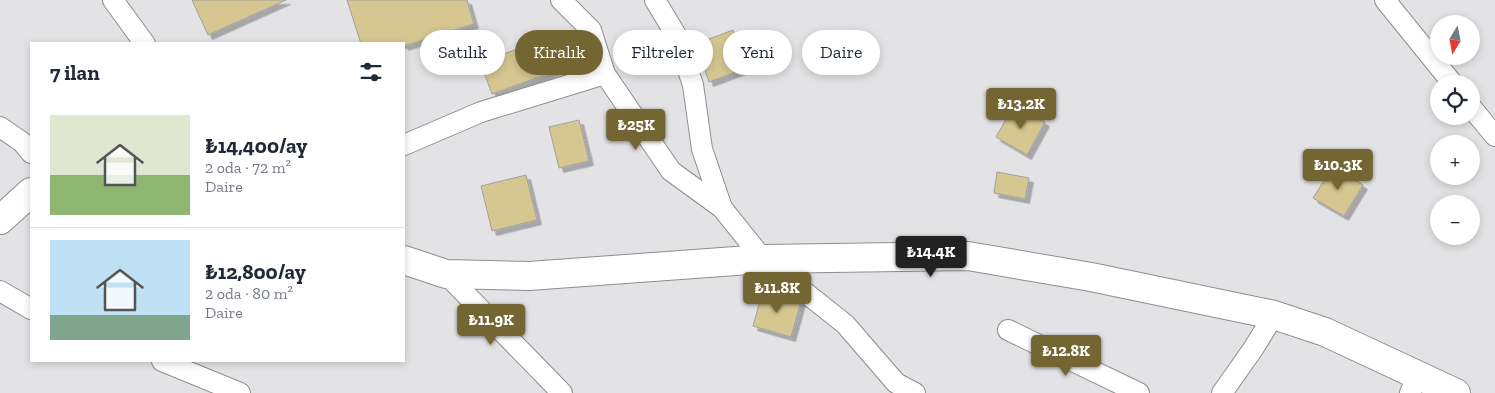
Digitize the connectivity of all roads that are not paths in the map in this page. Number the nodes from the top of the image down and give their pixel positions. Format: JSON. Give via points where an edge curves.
{"nodes":[{"id":1,"x":113,"y":0,"type":"edge"},
{"id":2,"x":561,"y":0,"type":"edge"},
{"id":3,"x":655,"y":0,"type":"edge"},
{"id":4,"x":1385,"y":0,"type":"edge"},
{"id":5,"x":144,"y":42,"type":"edge"},
{"id":6,"x":605,"y":74,"type":"junction"},
{"id":7,"x":1446,"y":75,"type":"edge"},
{"id":8,"x":1480,"y":118,"type":"edge"},
{"id":9,"x":0,"y":127,"type":"edge"},
{"id":10,"x":1495,"y":136,"type":"edge"},
{"id":11,"x":405,"y":145,"type":"edge"},
{"id":12,"x":30,"y":152,"type":"edge"},
{"id":13,"x":30,"y":193,"type":"edge"},
{"id":14,"x":722,"y":208,"type":"junction"},
{"id":15,"x":0,"y":220,"type":"edge"},
{"id":16,"x":405,"y":260,"type":"edge"},
{"id":17,"x":763,"y":260,"type":"junction"},
{"id":18,"x":446,"y":274,"type":"junction"},
{"id":19,"x":0,"y":291,"type":"edge"},
{"id":20,"x":30,"y":308,"type":"edge"},
{"id":21,"x":1274,"y":315,"type":"junction"},
{"id":22,"x":1008,"y":330,"type":"dead end"},
{"id":23,"x":164,"y":362,"type":"edge"},
{"id":24,"x":1414,"y":384,"type":"edge"},
{"id":25,"x":240,"y":393,"type":"edge"},
{"id":26,"x":562,"y":393,"type":"edge"},
{"id":27,"x":915,"y":393,"type":"edge"},
{"id":28,"x":1139,"y":393,"type":"edge"},
{"id":29,"x":1222,"y":393,"type":"edge"},
{"id":30,"x":1456,"y":393,"type":"edge"}],
"edges":[{"from":1,"to":5,"type":"street"},
{"from":2,"to":6,"type":"street","via":[[591,30]]},
{"from":3,"to":14,"type":"street","via":[[676,35],[693,85],[702,150]]},
{"from":4,"to":7,"type":"street"},
{"from":6,"to":11,"type":"street","via":[[481,112]]},
{"from":6,"to":14,"type":"street","via":[[671,172]]},
{"from":8,"to":10,"type":"street"},
{"from":9,"to":12,"type":"street"},
{"from":13,"to":15,"type":"main road"},
{"from":14,"to":17,"type":"street"},
{"from":16,"to":18,"type":"main road"},
{"from":17,"to":18,"type":"main road","via":[[529,276]]},
{"from":17,"to":21,"type":"main road","via":[[968,256],[1091,277]]},
{"from":17,"to":27,"type":"street","via":[[845,324],[896,382]]},
{"from":18,"to":26,"type":"street"},
{"from":19,"to":20,"type":"street"},
{"from":21,"to":24,"type":"main road","via":[[1325,332]]},
{"from":21,"to":29,"type":"street"},
{"from":22,"to":28,"type":"street"},
{"from":23,"to":25,"type":"street"},
{"from":24,"to":30,"type":"main road"}]}
